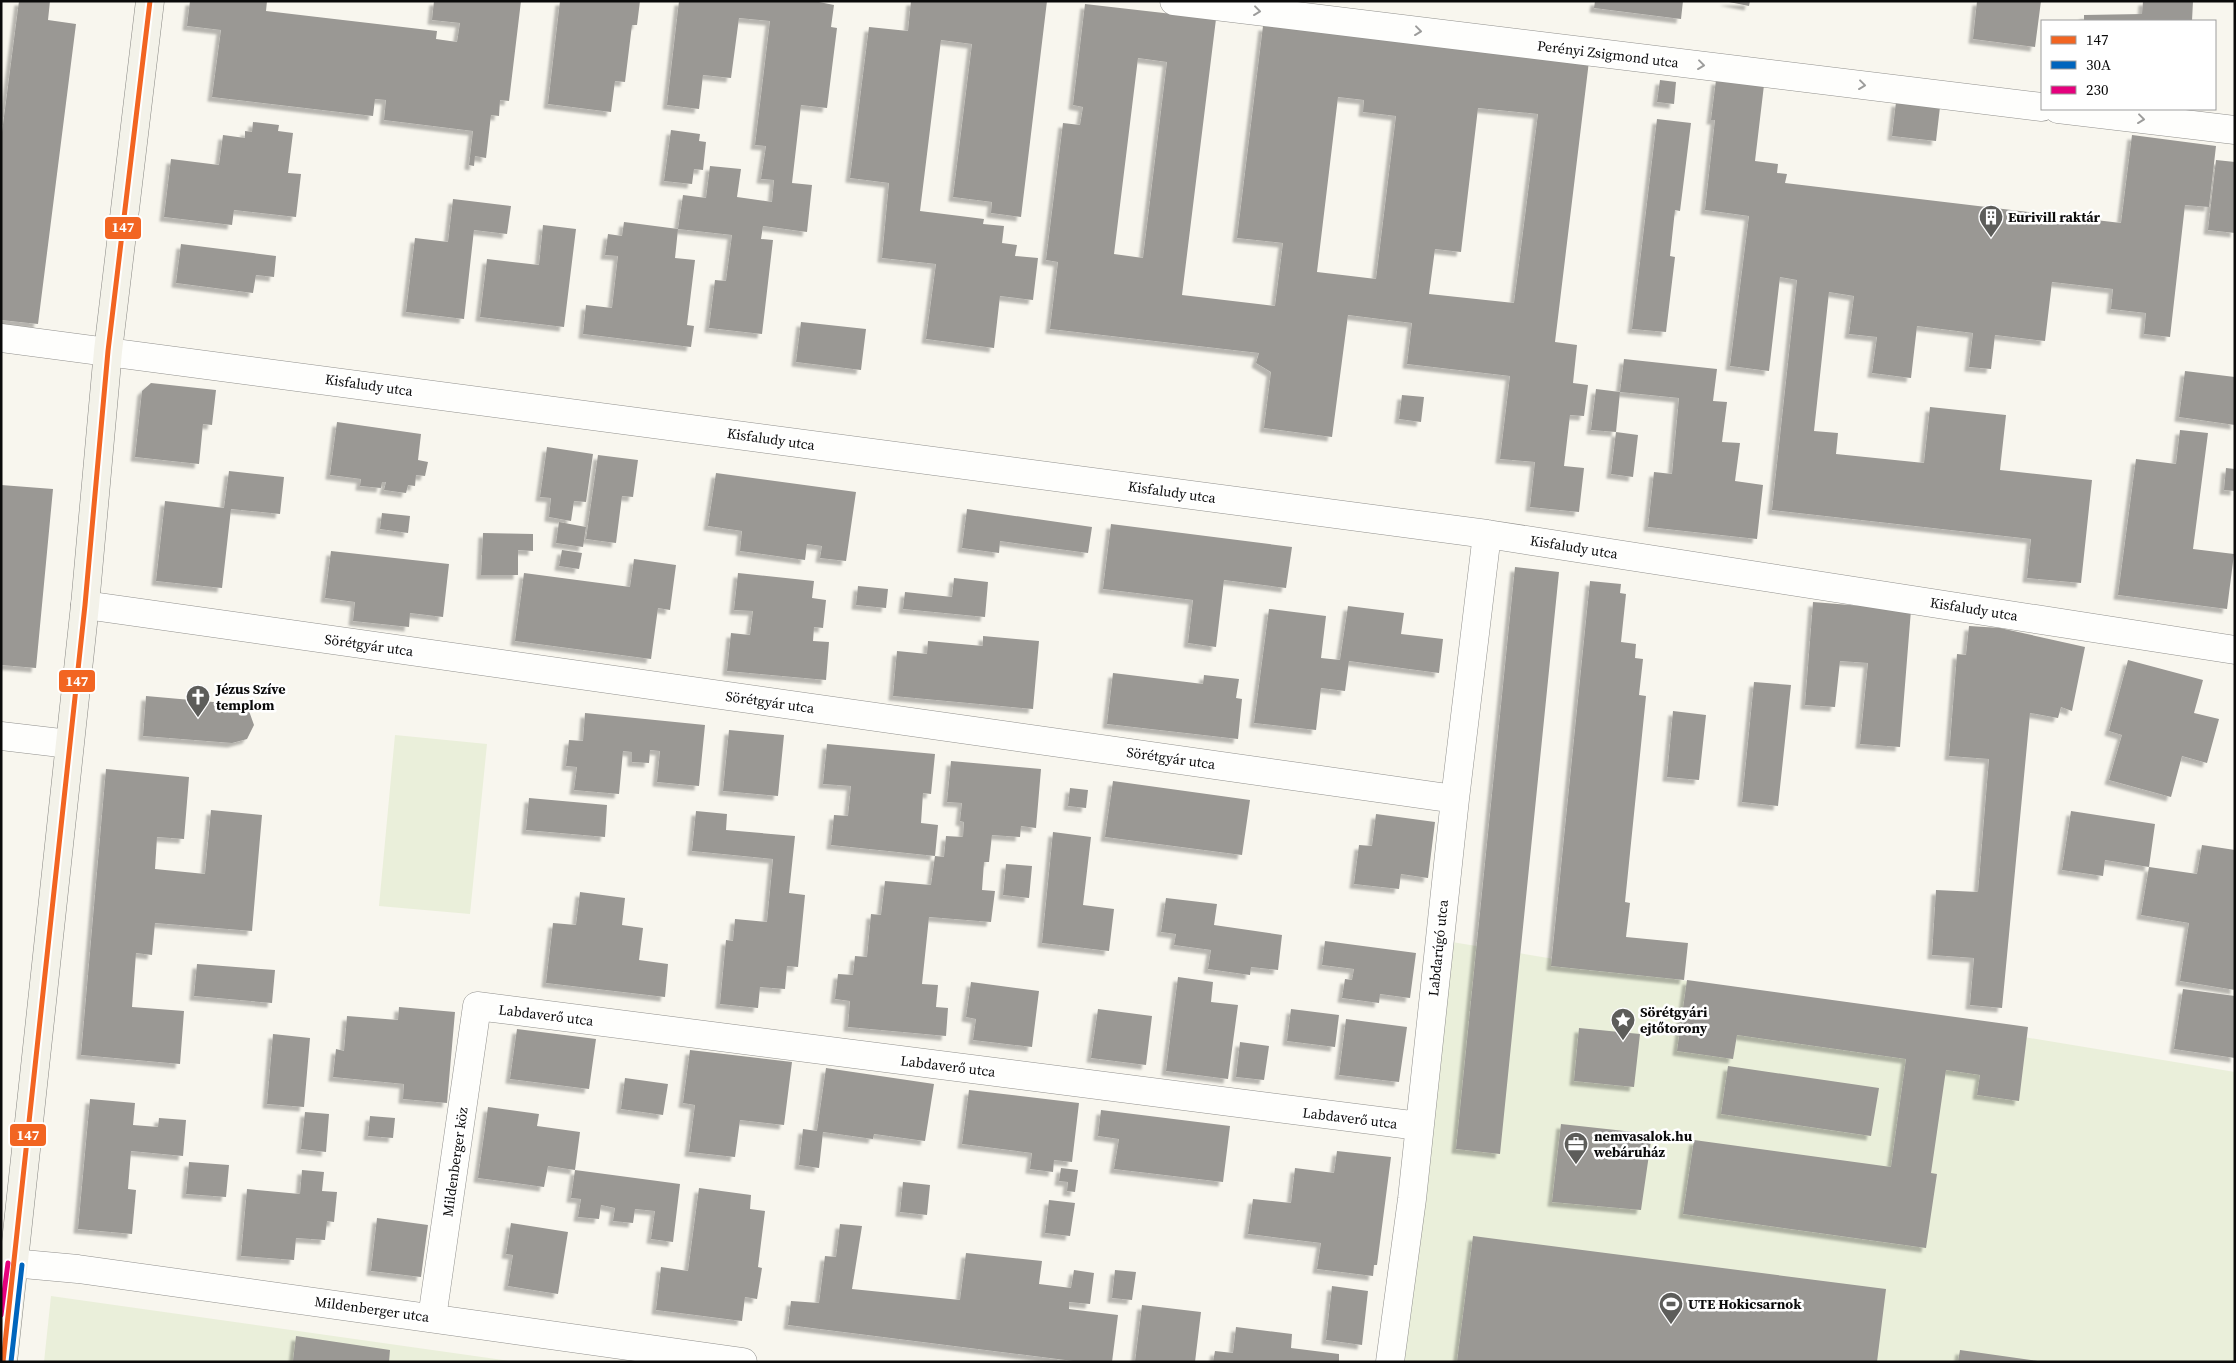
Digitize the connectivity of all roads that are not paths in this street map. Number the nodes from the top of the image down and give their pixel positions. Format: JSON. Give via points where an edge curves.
{"nodes":[{"id":1,"x":150,"y":1,"type":"edge"},
{"id":2,"x":1174,"y":1,"type":"edge"},
{"id":3,"x":2041,"y":107,"type":"edge"},
{"id":4,"x":2066,"y":110,"type":"edge"},
{"id":5,"x":2235,"y":130,"type":"edge"},
{"id":6,"x":1,"y":338,"type":"edge"},
{"id":7,"x":108,"y":351,"type":"junction"},
{"id":8,"x":1487,"y":534,"type":"junction"},
{"id":9,"x":85,"y":605,"type":"junction"},
{"id":10,"x":2235,"y":650,"type":"edge"},
{"id":11,"x":1,"y":736,"type":"edge"},
{"id":12,"x":69,"y":744,"type":"junction"},
{"id":13,"x":1455,"y":799,"type":"junction"},
{"id":14,"x":477,"y":1006,"type":"joint"},
{"id":15,"x":1419,"y":1126,"type":"junction"},
{"id":16,"x":8,"y":1263,"type":"edge"},
{"id":17,"x":432,"y":1318,"type":"junction"},
{"id":18,"x":3,"y":1362,"type":"edge"},
{"id":19,"x":743,"y":1362,"type":"edge"},
{"id":20,"x":1390,"y":1362,"type":"edge"}],
"edges":[{"from":1,"to":7,"type":"street"},
{"from":2,"to":3,"type":"street","name":"Perényi Zsigmond utca","one_way":true},
{"from":4,"to":5,"type":"street","one_way":true},
{"from":6,"to":7,"type":"street","name":"Kisfaludy utca"},
{"from":7,"to":8,"type":"street","name":"Kisfaludy utca"},
{"from":7,"to":9,"type":"street"},
{"from":8,"to":10,"type":"street","name":"Kisfaludy utca"},
{"from":8,"to":13,"type":"street","name":"Labdarúgó utca"},
{"from":9,"to":12,"type":"street"},
{"from":9,"to":13,"type":"street","name":"Sörétgyár utca"},
{"from":11,"to":12,"type":"street"},
{"from":12,"to":16,"type":"street"},
{"from":13,"to":15,"type":"street","name":"Labdarúgó utca"},
{"from":14,"to":15,"type":"street","name":"Labdaverő utca"},
{"from":14,"to":17,"type":"street","name":"Mildenberger köz"},
{"from":15,"to":20,"type":"street","name":"Labdarúgó utca"},
{"from":16,"to":17,"type":"street","name":"Mildenberger utca","via":[[78,1269]]},
{"from":16,"to":18,"type":"street"},
{"from":17,"to":19,"type":"street","name":"Mildenberger utca"}]}
